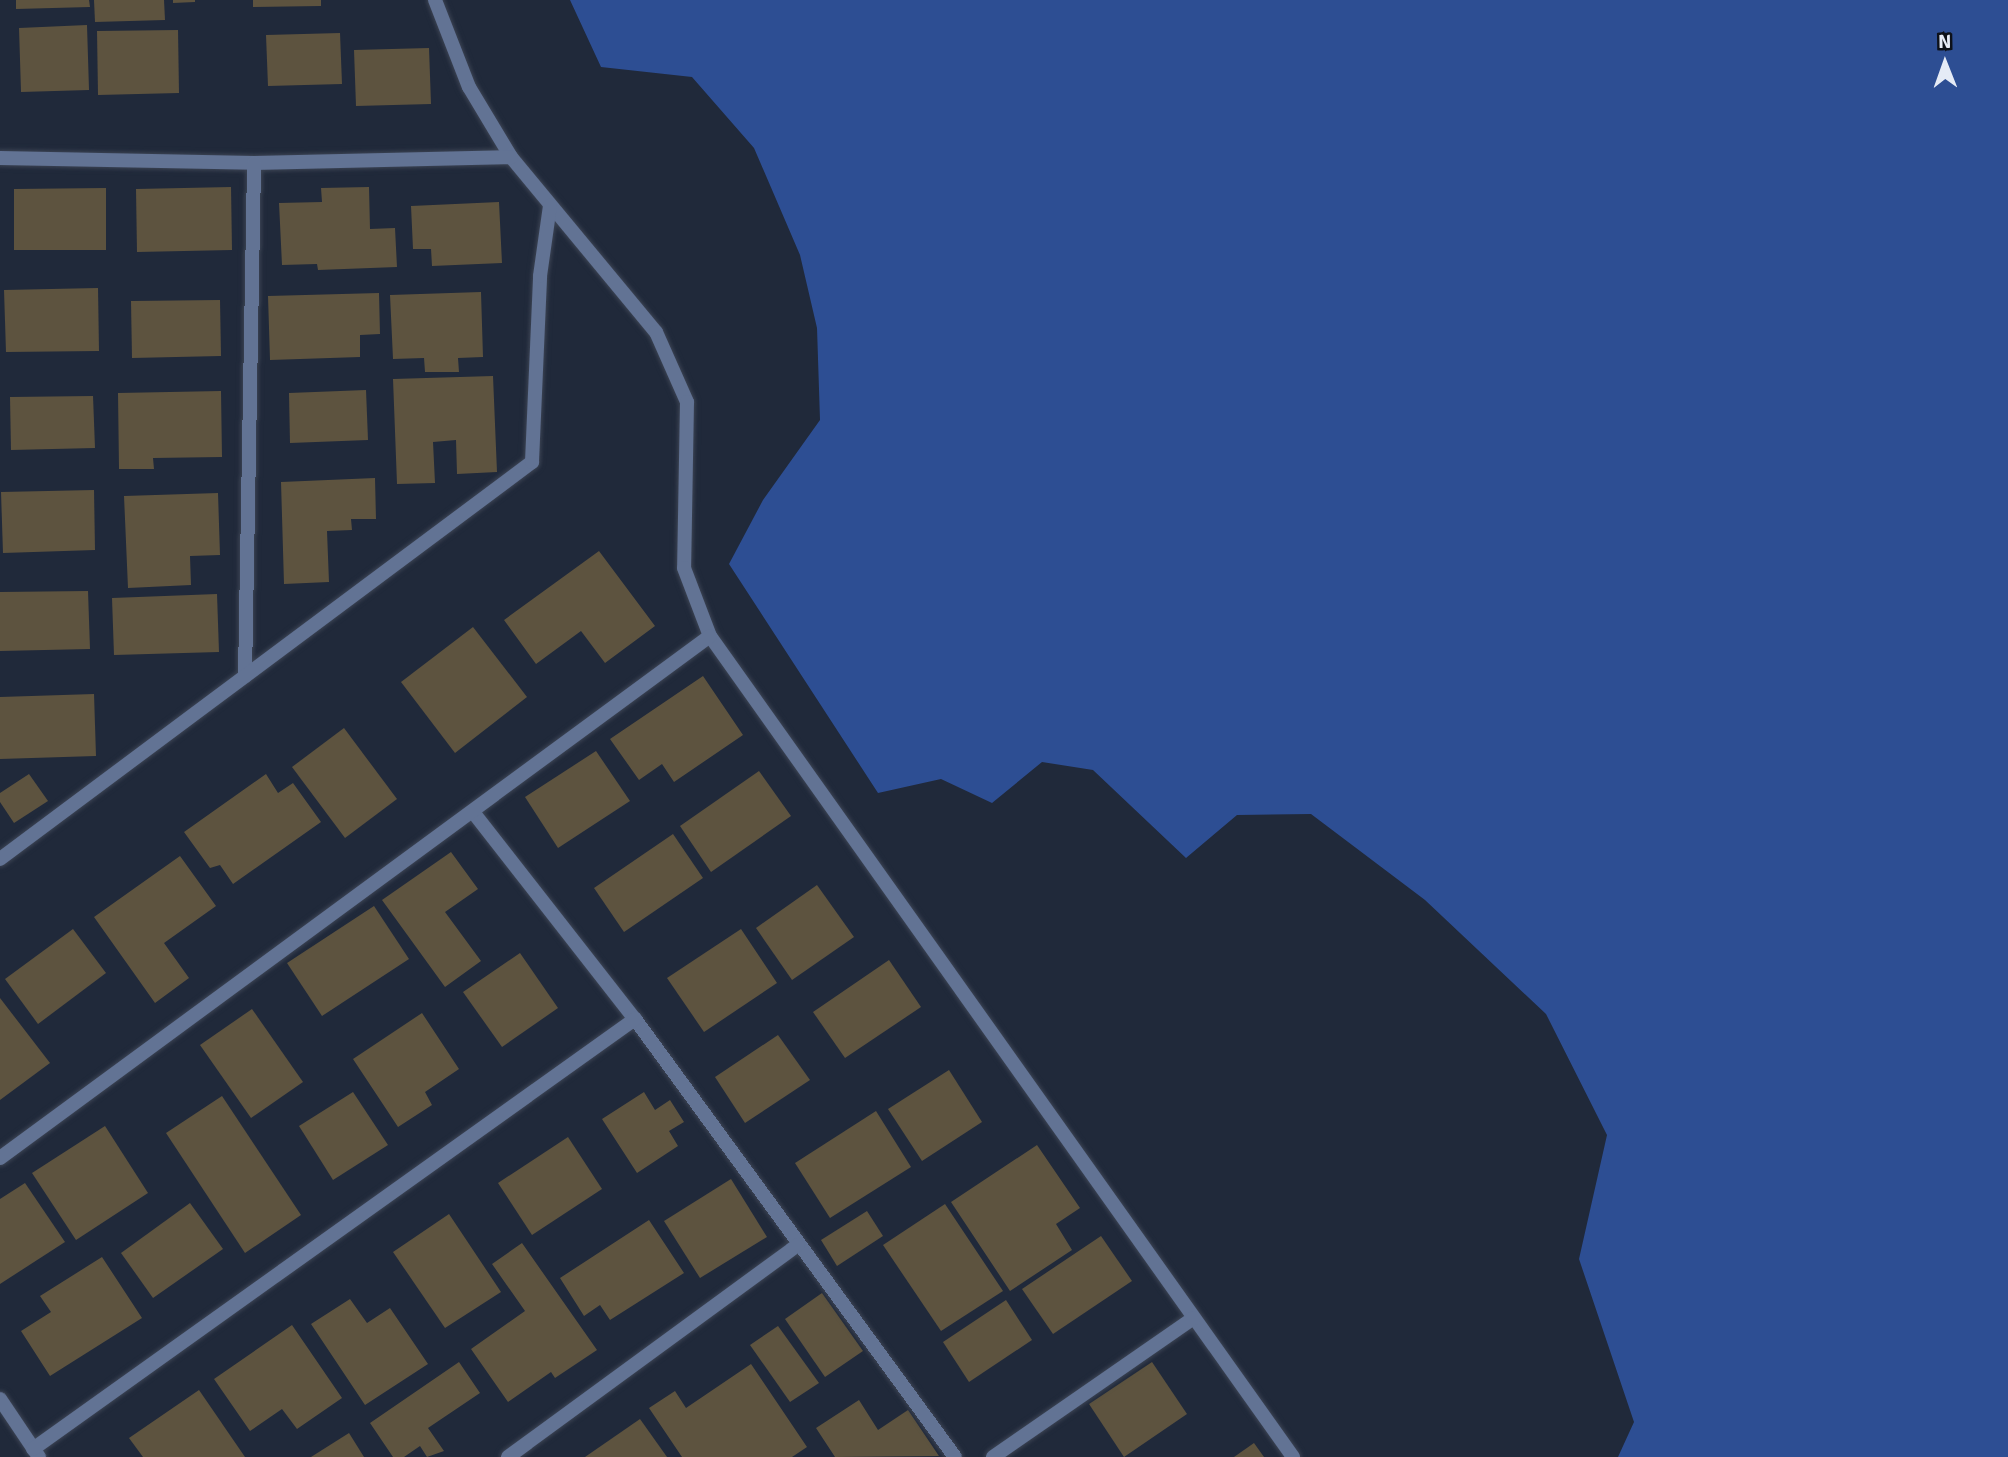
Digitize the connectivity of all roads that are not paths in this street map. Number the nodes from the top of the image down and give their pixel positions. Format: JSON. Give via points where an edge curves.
{"nodes":[{"id":1,"x":435,"y":0,"type":"edge"},
{"id":2,"x":511,"y":157,"type":"junction"},
{"id":3,"x":0,"y":158,"type":"edge"},
{"id":4,"x":254,"y":163,"type":"junction"},
{"id":5,"x":550,"y":206,"type":"junction"},
{"id":6,"x":710,"y":636,"type":"junction"},
{"id":7,"x":245,"y":676,"type":"junction"},
{"id":8,"x":473,"y":812,"type":"junction"},
{"id":9,"x":0,"y":859,"type":"edge"},
{"id":10,"x":635,"y":1019,"type":"junction"},
{"id":11,"x":0,"y":1158,"type":"edge"},
{"id":12,"x":798,"y":1245,"type":"junction"},
{"id":13,"x":1194,"y":1318,"type":"junction"},
{"id":14,"x":0,"y":1399,"type":"edge"},
{"id":15,"x":36,"y":1453,"type":"edge"},
{"id":16,"x":508,"y":1457,"type":"edge"},
{"id":17,"x":955,"y":1457,"type":"edge"},
{"id":18,"x":993,"y":1457,"type":"edge"},
{"id":19,"x":1293,"y":1457,"type":"edge"}],
"edges":[{"from":1,"to":2,"type":"street","via":[[469,87]]},
{"from":2,"to":4,"type":"street"},
{"from":2,"to":5,"type":"street"},
{"from":3,"to":4,"type":"street"},
{"from":4,"to":7,"type":"street"},
{"from":5,"to":6,"type":"street","via":[[656,332],[687,402],[684,568]]},
{"from":5,"to":7,"type":"street","via":[[540,275],[532,462]]},
{"from":6,"to":8,"type":"street"},
{"from":6,"to":13,"type":"street"},
{"from":7,"to":9,"type":"street"},
{"from":8,"to":10,"type":"street"},
{"from":8,"to":11,"type":"street"},
{"from":10,"to":12,"type":"street"},
{"from":10,"to":15,"type":"street"},
{"from":12,"to":16,"type":"street"},
{"from":12,"to":17,"type":"street"},
{"from":13,"to":18,"type":"street"},
{"from":13,"to":19,"type":"street"},
{"from":14,"to":15,"type":"street"}]}
